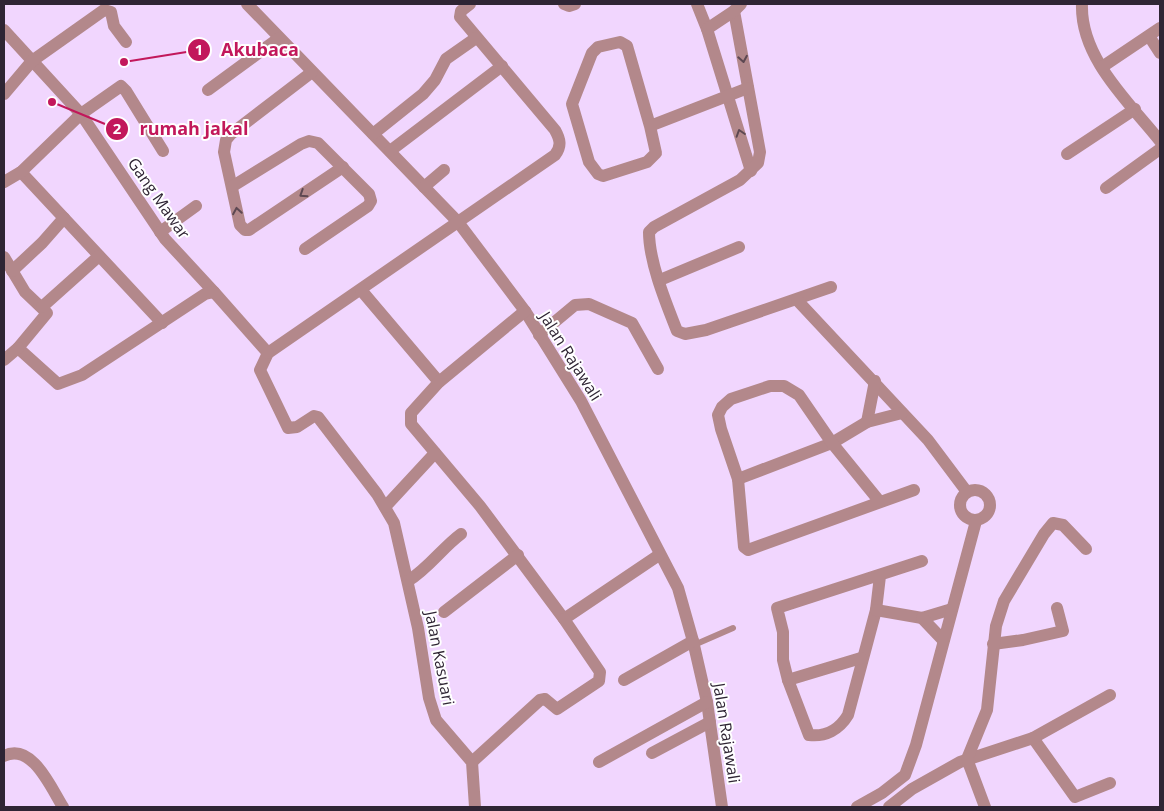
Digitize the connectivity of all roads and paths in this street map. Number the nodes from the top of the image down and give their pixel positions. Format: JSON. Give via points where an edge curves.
{"nodes":[{"id":1,"x":246,"y":4,"type":"edge"},
{"id":2,"x":470,"y":4,"type":"edge"},
{"id":3,"x":564,"y":4,"type":"edge"},
{"id":4,"x":575,"y":4,"type":"edge"},
{"id":5,"x":696,"y":4,"type":"edge"},
{"id":6,"x":1082,"y":4,"type":"edge"},
{"id":7,"x":737,"y":7,"type":"edge"},
{"id":8,"x":1160,"y":28,"type":"edge"},
{"id":9,"x":707,"y":29,"type":"junction"},
{"id":10,"x":4,"y":30,"type":"edge"},
{"id":11,"x":1149,"y":36,"type":"junction"},
{"id":12,"x":279,"y":38,"type":"junction"},
{"id":13,"x":476,"y":38,"type":"junction"},
{"id":14,"x":126,"y":42,"type":"dead end"},
{"id":15,"x":1160,"y":53,"type":"edge"},
{"id":16,"x":32,"y":61,"type":"junction"},
{"id":17,"x":502,"y":66,"type":"junction"},
{"id":18,"x":1102,"y":67,"type":"junction"},
{"id":19,"x":312,"y":72,"type":"junction"},
{"id":20,"x":748,"y":88,"type":"junction"},
{"id":21,"x":208,"y":90,"type":"dead end"},
{"id":22,"x":4,"y":94,"type":"edge"},
{"id":23,"x":727,"y":95,"type":"junction"},
{"id":24,"x":1135,"y":109,"type":"junction"},
{"id":25,"x":81,"y":114,"type":"junction"},
{"id":26,"x":650,"y":126,"type":"junction"},
{"id":27,"x":373,"y":134,"type":"junction"},
{"id":28,"x":1160,"y":141,"type":"edge"},
{"id":29,"x":1160,"y":149,"type":"edge"},
{"id":30,"x":163,"y":151,"type":"dead end"},
{"id":31,"x":390,"y":151,"type":"junction"},
{"id":32,"x":1067,"y":154,"type":"dead end"},
{"id":33,"x":343,"y":167,"type":"junction"},
{"id":34,"x":444,"y":170,"type":"dead end"},
{"id":35,"x":751,"y":171,"type":"junction"},
{"id":36,"x":21,"y":172,"type":"junction"},
{"id":37,"x":4,"y":182,"type":"edge"},
{"id":38,"x":233,"y":186,"type":"junction"},
{"id":39,"x":424,"y":187,"type":"junction"},
{"id":40,"x":1106,"y":188,"type":"dead end"},
{"id":41,"x":196,"y":206,"type":"dead end"},
{"id":42,"x":64,"y":218,"type":"junction"},
{"id":43,"x":458,"y":222,"type":"junction"},
{"id":44,"x":160,"y":232,"type":"junction"},
{"id":45,"x":739,"y":247,"type":"dead end"},
{"id":46,"x":305,"y":249,"type":"dead end"},
{"id":47,"x":99,"y":256,"type":"junction"},
{"id":48,"x":4,"y":257,"type":"edge"},
{"id":49,"x":12,"y":271,"type":"junction"},
{"id":50,"x":660,"y":280,"type":"junction"},
{"id":51,"x":831,"y":287,"type":"dead end"},
{"id":52,"x":361,"y":290,"type":"junction"},
{"id":53,"x":214,"y":292,"type":"junction"},
{"id":54,"x":797,"y":300,"type":"junction"},
{"id":55,"x":42,"y":306,"type":"junction"},
{"id":56,"x":524,"y":312,"type":"junction"},
{"id":57,"x":162,"y":323,"type":"junction"},
{"id":58,"x":540,"y":335,"type":"junction"},
{"id":59,"x":20,"y":350,"type":"junction"},
{"id":60,"x":268,"y":353,"type":"junction"},
{"id":61,"x":4,"y":360,"type":"edge"},
{"id":62,"x":658,"y":369,"type":"dead end"},
{"id":63,"x":875,"y":381,"type":"junction"},
{"id":64,"x":439,"y":382,"type":"junction"},
{"id":65,"x":902,"y":413,"type":"junction"},
{"id":66,"x":867,"y":422,"type":"junction"},
{"id":67,"x":832,"y":443,"type":"junction"},
{"id":68,"x":435,"y":454,"type":"junction"},
{"id":69,"x":738,"y":479,"type":"junction"},
{"id":70,"x":914,"y":490,"type":"dead end"},
{"id":71,"x":967,"y":492,"type":"junction"},
{"id":72,"x":880,"y":502,"type":"junction"},
{"id":73,"x":385,"y":507,"type":"junction"},
{"id":74,"x":976,"y":521,"type":"junction"},
{"id":75,"x":461,"y":534,"type":"dead end"},
{"id":76,"x":1086,"y":549,"type":"dead end"},
{"id":77,"x":518,"y":555,"type":"junction"},
{"id":78,"x":659,"y":555,"type":"junction"},
{"id":79,"x":922,"y":561,"type":"dead end"},
{"id":80,"x":880,"y":576,"type":"junction"},
{"id":81,"x":408,"y":581,"type":"junction"},
{"id":82,"x":952,"y":608,"type":"junction"},
{"id":83,"x":1057,"y":608,"type":"dead end"},
{"id":84,"x":876,"y":610,"type":"junction"},
{"id":85,"x":444,"y":612,"type":"dead end"},
{"id":86,"x":922,"y":618,"type":"junction"},
{"id":87,"x":564,"y":619,"type":"junction"},
{"id":88,"x":733,"y":628,"type":"dead end"},
{"id":89,"x":942,"y":640,"type":"junction"},
{"id":90,"x":694,"y":643,"type":"junction"},
{"id":91,"x":993,"y":644,"type":"junction"},
{"id":92,"x":861,"y":658,"type":"junction"},
{"id":93,"x":624,"y":680,"type":"dead end"},
{"id":94,"x":788,"y":680,"type":"junction"},
{"id":95,"x":1110,"y":695,"type":"dead end"},
{"id":96,"x":707,"y":702,"type":"junction"},
{"id":97,"x":710,"y":722,"type":"junction"},
{"id":98,"x":1033,"y":738,"type":"junction"},
{"id":99,"x":652,"y":753,"type":"dead end"},
{"id":100,"x":4,"y":756,"type":"edge"},
{"id":101,"x":967,"y":759,"type":"junction"},
{"id":102,"x":472,"y":762,"type":"junction"},
{"id":103,"x":599,"y":762,"type":"dead end"},
{"id":104,"x":1110,"y":783,"type":"dead end"},
{"id":105,"x":63,"y":807,"type":"edge"},
{"id":106,"x":475,"y":807,"type":"edge"},
{"id":107,"x":722,"y":807,"type":"edge"},
{"id":108,"x":857,"y":807,"type":"edge"},
{"id":109,"x":889,"y":807,"type":"edge"},
{"id":110,"x":985,"y":807,"type":"edge"}],
"edges":[{"from":1,"to":12,"type":"street","name":"Jalan Rajawali"},
{"from":2,"to":13,"type":"street","via":[[461,11],[460,18]]},
{"from":3,"to":4,"type":"street"},
{"from":5,"to":9,"type":"street"},
{"from":6,"to":18,"type":"street","via":[[1083,28]]},
{"from":7,"to":9,"type":"street"},
{"from":7,"to":20,"type":"street","one_way":true},
{"from":8,"to":11,"type":"street"},
{"from":9,"to":23,"type":"street"},
{"from":10,"to":16,"type":"street","name":"Gang Mawar"},
{"from":11,"to":15,"type":"street"},
{"from":11,"to":18,"type":"street"},
{"from":12,"to":19,"type":"street","name":"Jalan Rajawali"},
{"from":12,"to":21,"type":"street"},
{"from":13,"to":17,"type":"street"},
{"from":13,"to":27,"type":"street","via":[[446,58],[424,94]]},
{"from":14,"to":16,"type":"street","via":[[114,26],[110,12],[104,10]]},
{"from":16,"to":22,"type":"street"},
{"from":16,"to":25,"type":"street","name":"Gang Mawar"},
{"from":17,"to":31,"type":"street"},
{"from":17,"to":43,"type":"street","via":[[555,130],[559,149],[555,155]]},
{"from":18,"to":24,"type":"street"},
{"from":19,"to":27,"type":"street","name":"Jalan Rajawali"},
{"from":19,"to":38,"type":"street","via":[[242,124],[226,140],[224,152]]},
{"from":20,"to":23,"type":"street"},
{"from":20,"to":35,"type":"street","via":[[760,152],[758,163]]},
{"from":23,"to":26,"type":"street"},
{"from":35,"to":23,"type":"street","one_way":true},
{"from":24,"to":28,"type":"street"},
{"from":24,"to":32,"type":"street"},
{"from":25,"to":30,"type":"street","via":[[121,86]]},
{"from":25,"to":36,"type":"street"},
{"from":25,"to":44,"type":"street","name":"Gang Mawar"},
{"from":26,"to":26,"type":"street","via":[[656,153],[647,162],[603,176],[594,169],[572,108],[588,58],[598,47],[620,42],[627,46]]},
{"from":27,"to":31,"type":"street","name":"Jalan Rajawali"},
{"from":29,"to":40,"type":"street"},
{"from":31,"to":39,"type":"street","name":"Jalan Rajawali"},
{"from":33,"to":38,"type":"street","via":[[318,143],[309,140]]},
{"from":33,"to":38,"type":"street","one_way":true,"via":[[249,230],[240,225]]},
{"from":33,"to":46,"type":"street","via":[[369,194],[371,201]]},
{"from":34,"to":39,"type":"street"},
{"from":35,"to":50,"type":"street","via":[[651,230],[650,243]]},
{"from":36,"to":37,"type":"street"},
{"from":36,"to":42,"type":"street"},
{"from":39,"to":43,"type":"street","name":"Jalan Rajawali"},
{"from":41,"to":44,"type":"street"},
{"from":42,"to":47,"type":"street"},
{"from":42,"to":49,"type":"street"},
{"from":43,"to":52,"type":"street"},
{"from":43,"to":56,"type":"street","name":"Jalan Rajawali"},
{"from":44,"to":53,"type":"street","name":"Gang Mawar"},
{"from":45,"to":50,"type":"street"},
{"from":47,"to":55,"type":"street"},
{"from":47,"to":57,"type":"street"},
{"from":48,"to":49,"type":"street"},
{"from":49,"to":55,"type":"street","via":[[25,292]]},
{"from":50,"to":54,"type":"street","via":[[677,330],[685,334]]},
{"from":51,"to":54,"type":"street"},
{"from":52,"to":60,"type":"street"},
{"from":52,"to":64,"type":"street"},
{"from":53,"to":57,"type":"street","via":[[205,294]]},
{"from":53,"to":60,"type":"street","name":"Gang Mawar"},
{"from":54,"to":63,"type":"street"},
{"from":55,"to":59,"type":"street","via":[[46,315]]},
{"from":56,"to":58,"type":"street","name":"Jalan Rajawali"},
{"from":56,"to":64,"type":"street"},
{"from":57,"to":59,"type":"street","via":[[82,375],[58,384]]},
{"from":58,"to":62,"type":"street","via":[[574,306],[589,304],[632,323]]},
{"from":58,"to":78,"type":"street","name":"Jalan Rajawali","via":[[581,401]]},
{"from":59,"to":61,"type":"street"},
{"from":60,"to":73,"type":"street","name":"Jalan Kasuari","via":[[260,365],[261,375],[288,428],[318,417]]},
{"from":63,"to":65,"type":"street"},
{"from":63,"to":66,"type":"street"},
{"from":64,"to":68,"type":"street","via":[[414,408],[410,418],[411,424]]},
{"from":65,"to":66,"type":"street"},
{"from":65,"to":71,"type":"street","via":[[928,440]]},
{"from":66,"to":67,"type":"street"},
{"from":67,"to":69,"type":"street"},
{"from":67,"to":69,"type":"street","via":[[799,396],[784,386],[776,384],[731,400],[718,415]]},
{"from":67,"to":72,"type":"street"},
{"from":68,"to":73,"type":"street"},
{"from":68,"to":77,"type":"street"},
{"from":69,"to":72,"type":"street","via":[[744,547],[748,550]]},
{"from":70,"to":72,"type":"street"},
{"from":71,"to":74,"type":"street","via":[[959,505],[961,513],[967,520]]},
{"from":71,"to":74,"type":"street","via":[[978,490],[986,494],[990,502],[990,511]]},
{"from":73,"to":81,"type":"street","name":"Jalan Kasuari","via":[[394,523]]},
{"from":74,"to":82,"type":"street"},
{"from":75,"to":81,"type":"street"},
{"from":76,"to":91,"type":"street","via":[[1063,525],[1056,522],[1050,525],[1004,601]]},
{"from":77,"to":85,"type":"street"},
{"from":77,"to":87,"type":"street"},
{"from":78,"to":87,"type":"street"},
{"from":78,"to":90,"type":"street","name":"Jalan Rajawali","via":[[678,588]]},
{"from":79,"to":80,"type":"street"},
{"from":80,"to":84,"type":"street"},
{"from":80,"to":94,"type":"street","via":[[777,608]]},
{"from":81,"to":102,"type":"street","name":"Jalan Kasuari","via":[[429,698],[436,720]]},
{"from":82,"to":86,"type":"street"},
{"from":82,"to":89,"type":"street"},
{"from":83,"to":91,"type":"street","via":[[1063,631]]},
{"from":84,"to":86,"type":"street"},
{"from":84,"to":92,"type":"street"},
{"from":86,"to":89,"type":"street"},
{"from":87,"to":102,"type":"street","via":[[600,672],[599,681],[558,709],[544,699],[540,700]]},
{"from":88,"to":90,"type":"lane"},
{"from":89,"to":108,"type":"street","via":[[916,745],[905,775]]},
{"from":90,"to":93,"type":"street"},
{"from":90,"to":96,"type":"street","name":"Jalan Rajawali"},
{"from":91,"to":101,"type":"street","via":[[987,710]]},
{"from":92,"to":94,"type":"street"},
{"from":92,"to":94,"type":"street","via":[[848,715],[840,725],[823,736],[809,735]]},
{"from":95,"to":98,"type":"street"},
{"from":96,"to":97,"type":"street","name":"Jalan Rajawali"},
{"from":96,"to":103,"type":"street"},
{"from":97,"to":99,"type":"street"},
{"from":97,"to":107,"type":"street","name":"Jalan Rajawali"},
{"from":98,"to":101,"type":"street"},
{"from":98,"to":104,"type":"street","via":[[1075,797]]},
{"from":100,"to":105,"type":"street","via":[[18,753],[31,760]]},
{"from":101,"to":109,"type":"street","via":[[912,789]]},
{"from":101,"to":110,"type":"street"},
{"from":102,"to":106,"type":"street"}]}
